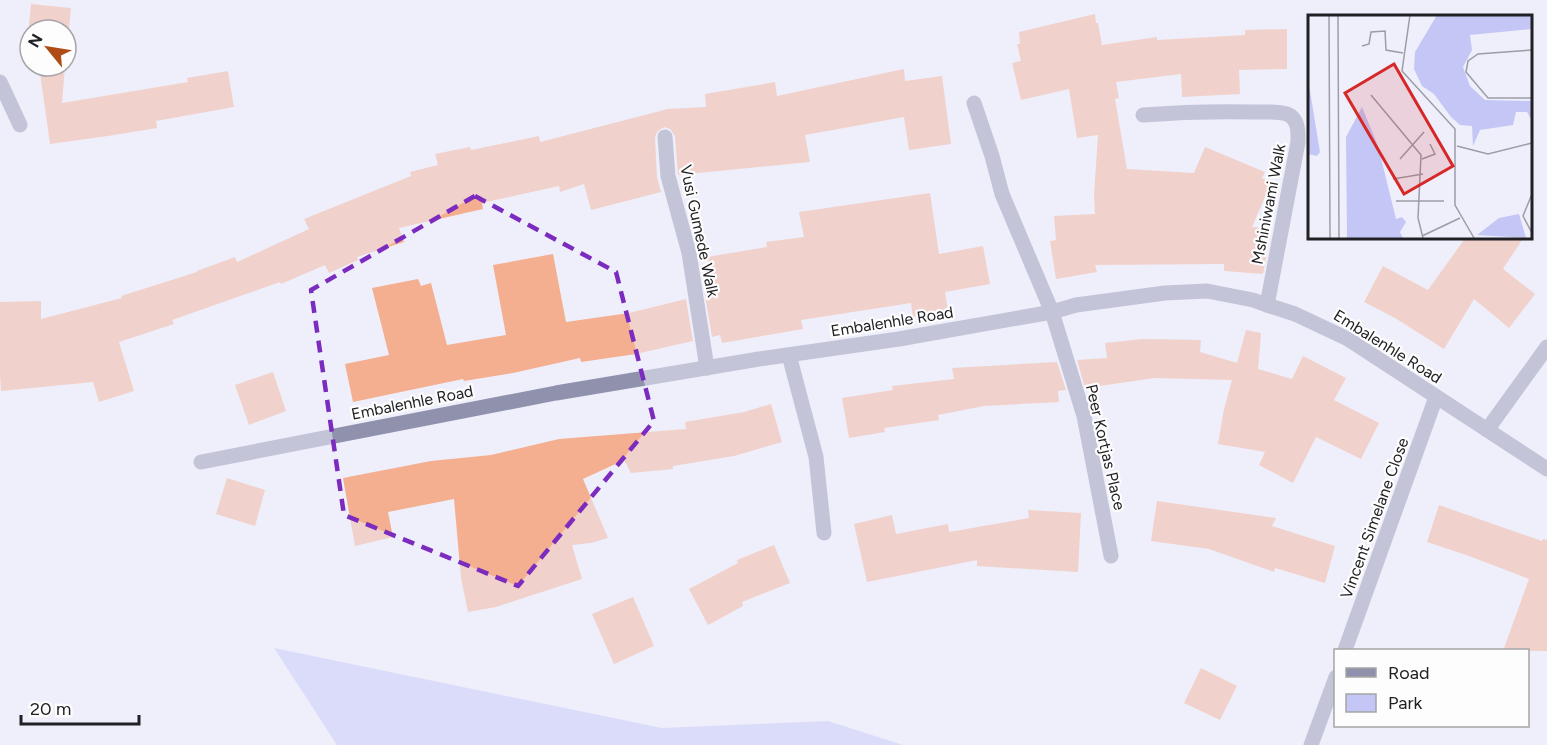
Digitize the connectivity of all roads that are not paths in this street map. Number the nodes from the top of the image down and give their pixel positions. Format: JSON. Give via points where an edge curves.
{"nodes":[{"id":1,"x":0,"y":82,"type":"edge"},
{"id":2,"x":974,"y":103,"type":"dead end"},
{"id":3,"x":1143,"y":115,"type":"dead end"},
{"id":4,"x":20,"y":125,"type":"dead end"},
{"id":5,"x":664,"y":137,"type":"dead end"},
{"id":6,"x":1267,"y":304,"type":"junction"},
{"id":7,"x":1052,"y":312,"type":"junction"},
{"id":8,"x":1547,"y":347,"type":"edge"},
{"id":9,"x":789,"y":356,"type":"junction"},
{"id":10,"x":707,"y":368,"type":"junction"},
{"id":11,"x":1436,"y":397,"type":"junction"},
{"id":12,"x":1487,"y":430,"type":"junction"},
{"id":13,"x":201,"y":462,"type":"dead end"},
{"id":14,"x":1547,"y":469,"type":"edge"},
{"id":15,"x":824,"y":533,"type":"dead end"},
{"id":16,"x":1111,"y":556,"type":"dead end"},
{"id":17,"x":1346,"y":649,"type":"edge"},
{"id":18,"x":1334,"y":680,"type":"edge"},
{"id":19,"x":1311,"y":745,"type":"edge"}],
"edges":[{"from":1,"to":4,"type":"street"},
{"from":2,"to":7,"type":"street","name":"Peer Kortjas Place","via":[[1002,194]]},
{"from":3,"to":6,"type":"street","name":"Mshiniwami Walk","via":[[1262,112],[1287,114],[1294,119],[1298,142]]},
{"from":5,"to":10,"type":"street","name":"Vusi Gumede Walk","via":[[668,176],[689,253]]},
{"from":6,"to":7,"type":"street","name":"Embalenhle Road","via":[[1207,291],[1076,305]]},
{"from":6,"to":11,"type":"street","name":"Embalenhle Road","via":[[1348,339]]},
{"from":7,"to":9,"type":"street","name":"Embalenhle Road"},
{"from":7,"to":16,"type":"street","name":"Peer Kortjas Place","via":[[1084,416]]},
{"from":8,"to":12,"type":"street"},
{"from":9,"to":10,"type":"street","name":"Embalenhle Road"},
{"from":9,"to":15,"type":"street","via":[[816,457]]},
{"from":10,"to":13,"type":"street","name":"Embalenhle Road","via":[[556,393]]},
{"from":11,"to":12,"type":"street","name":"Embalenhle Road"},
{"from":11,"to":17,"type":"street","name":"Vincent Simelane Close"},
{"from":12,"to":14,"type":"street","name":"Embalenhle Road"},
{"from":18,"to":19,"type":"street"}]}
